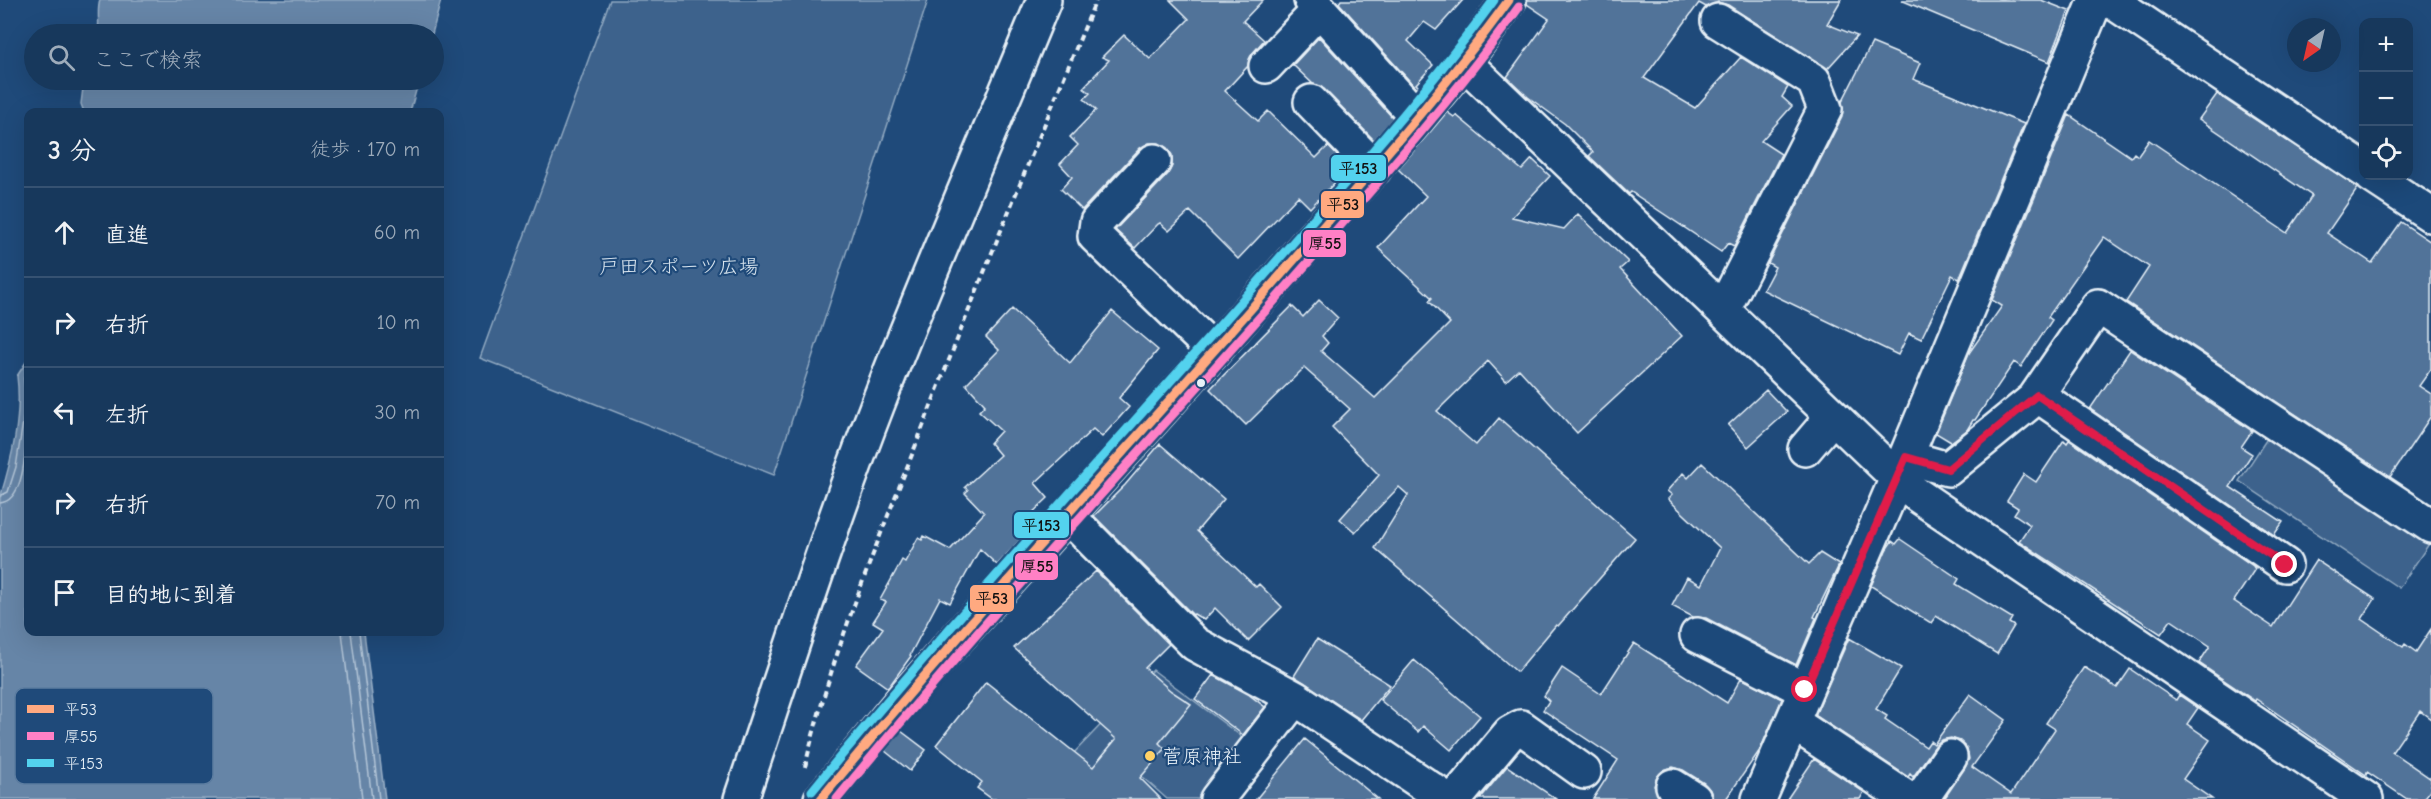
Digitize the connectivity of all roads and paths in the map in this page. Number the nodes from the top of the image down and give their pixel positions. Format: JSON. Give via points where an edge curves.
{"nodes":[{"id":1,"x":1044,"y":0,"type":"edge"},
{"id":2,"x":1096,"y":0,"type":"edge"},
{"id":3,"x":1509,"y":0,"type":"edge"},
{"id":4,"x":2096,"y":0,"type":"edge"},
{"id":5,"x":2110,"y":0,"type":"edge"},
{"id":6,"x":1315,"y":5,"type":"edge"},
{"id":7,"x":1718,"y":21,"type":"dead end"},
{"id":8,"x":1464,"y":62,"type":"junction"},
{"id":9,"x":1266,"y":66,"type":"dead end"},
{"id":10,"x":1311,"y":102,"type":"dead end"},
{"id":11,"x":1418,"y":118,"type":"junction"},
{"id":12,"x":1154,"y":161,"type":"dead end"},
{"id":13,"x":2359,"y":167,"type":"edge"},
{"id":14,"x":1375,"y":168,"type":"junction"},
{"id":15,"x":2378,"y":180,"type":"edge"},
{"id":16,"x":2431,"y":215,"type":"edge"},
{"id":17,"x":1723,"y":310,"type":"junction"},
{"id":18,"x":1214,"y":351,"type":"junction"},
{"id":19,"x":2037,"y":395,"type":"junction"},
{"id":20,"x":1833,"y":416,"type":"junction"},
{"id":21,"x":1805,"y":449,"type":"dead end"},
{"id":22,"x":1901,"y":467,"type":"junction"},
{"id":23,"x":1068,"y":516,"type":"junction"},
{"id":24,"x":2431,"y":526,"type":"edge"},
{"id":25,"x":2285,"y":565,"type":"dead end"},
{"id":26,"x":1697,"y":635,"type":"dead end"},
{"id":27,"x":1805,"y":690,"type":"junction"},
{"id":28,"x":1295,"y":698,"type":"junction"},
{"id":29,"x":1792,"y":722,"type":"junction"},
{"id":30,"x":1950,"y":757,"type":"dead end"},
{"id":31,"x":1584,"y":772,"type":"dead end"},
{"id":32,"x":812,"y":787,"type":"edge"},
{"id":33,"x":741,"y":799,"type":"edge"},
{"id":34,"x":1217,"y":799,"type":"edge"},
{"id":35,"x":1446,"y":799,"type":"edge"},
{"id":36,"x":1455,"y":799,"type":"edge"},
{"id":37,"x":1759,"y":799,"type":"edge"},
{"id":38,"x":1908,"y":799,"type":"edge"},
{"id":39,"x":1921,"y":799,"type":"edge"},
{"id":40,"x":2366,"y":799,"type":"edge"}],
"edges":[{"from":1,"to":33,"type":"street","via":[[877,407]]},
{"from":2,"to":32,"type":"path","via":[[969,309],[837,657]]},
{"from":3,"to":8,"type":"street"},
{"from":4,"to":22,"type":"street"},
{"from":5,"to":13,"type":"street"},
{"from":6,"to":9,"type":"street"},
{"from":6,"to":11,"type":"street"},
{"from":7,"to":17,"type":"street","via":[[1814,81],[1825,109]]},
{"from":8,"to":11,"type":"street"},
{"from":8,"to":17,"type":"street"},
{"from":10,"to":14,"type":"street"},
{"from":11,"to":14,"type":"street"},
{"from":12,"to":18,"type":"street","via":[[1097,222],[1095,236]]},
{"from":14,"to":18,"type":"street"},
{"from":15,"to":16,"type":"street"},
{"from":17,"to":20,"type":"street"},
{"from":18,"to":23,"type":"street"},
{"from":19,"to":22,"type":"street","via":[[1948,469]]},
{"from":19,"to":24,"type":"street","via":[[2098,306]]},
{"from":19,"to":25,"type":"street"},
{"from":20,"to":21,"type":"street"},
{"from":20,"to":22,"type":"street"},
{"from":22,"to":27,"type":"street"},
{"from":22,"to":40,"type":"street","via":[[1910,490]]},
{"from":23,"to":28,"type":"street","via":[[1195,644]]},
{"from":23,"to":32,"type":"street","via":[[903,699]]},
{"from":26,"to":27,"type":"street"},
{"from":27,"to":29,"type":"street"},
{"from":28,"to":34,"type":"street"},
{"from":28,"to":35,"type":"street"},
{"from":29,"to":37,"type":"street"},
{"from":29,"to":38,"type":"street"},
{"from":30,"to":39,"type":"street"},
{"from":31,"to":36,"type":"street","via":[[1521,727],[1510,734]]}]}
